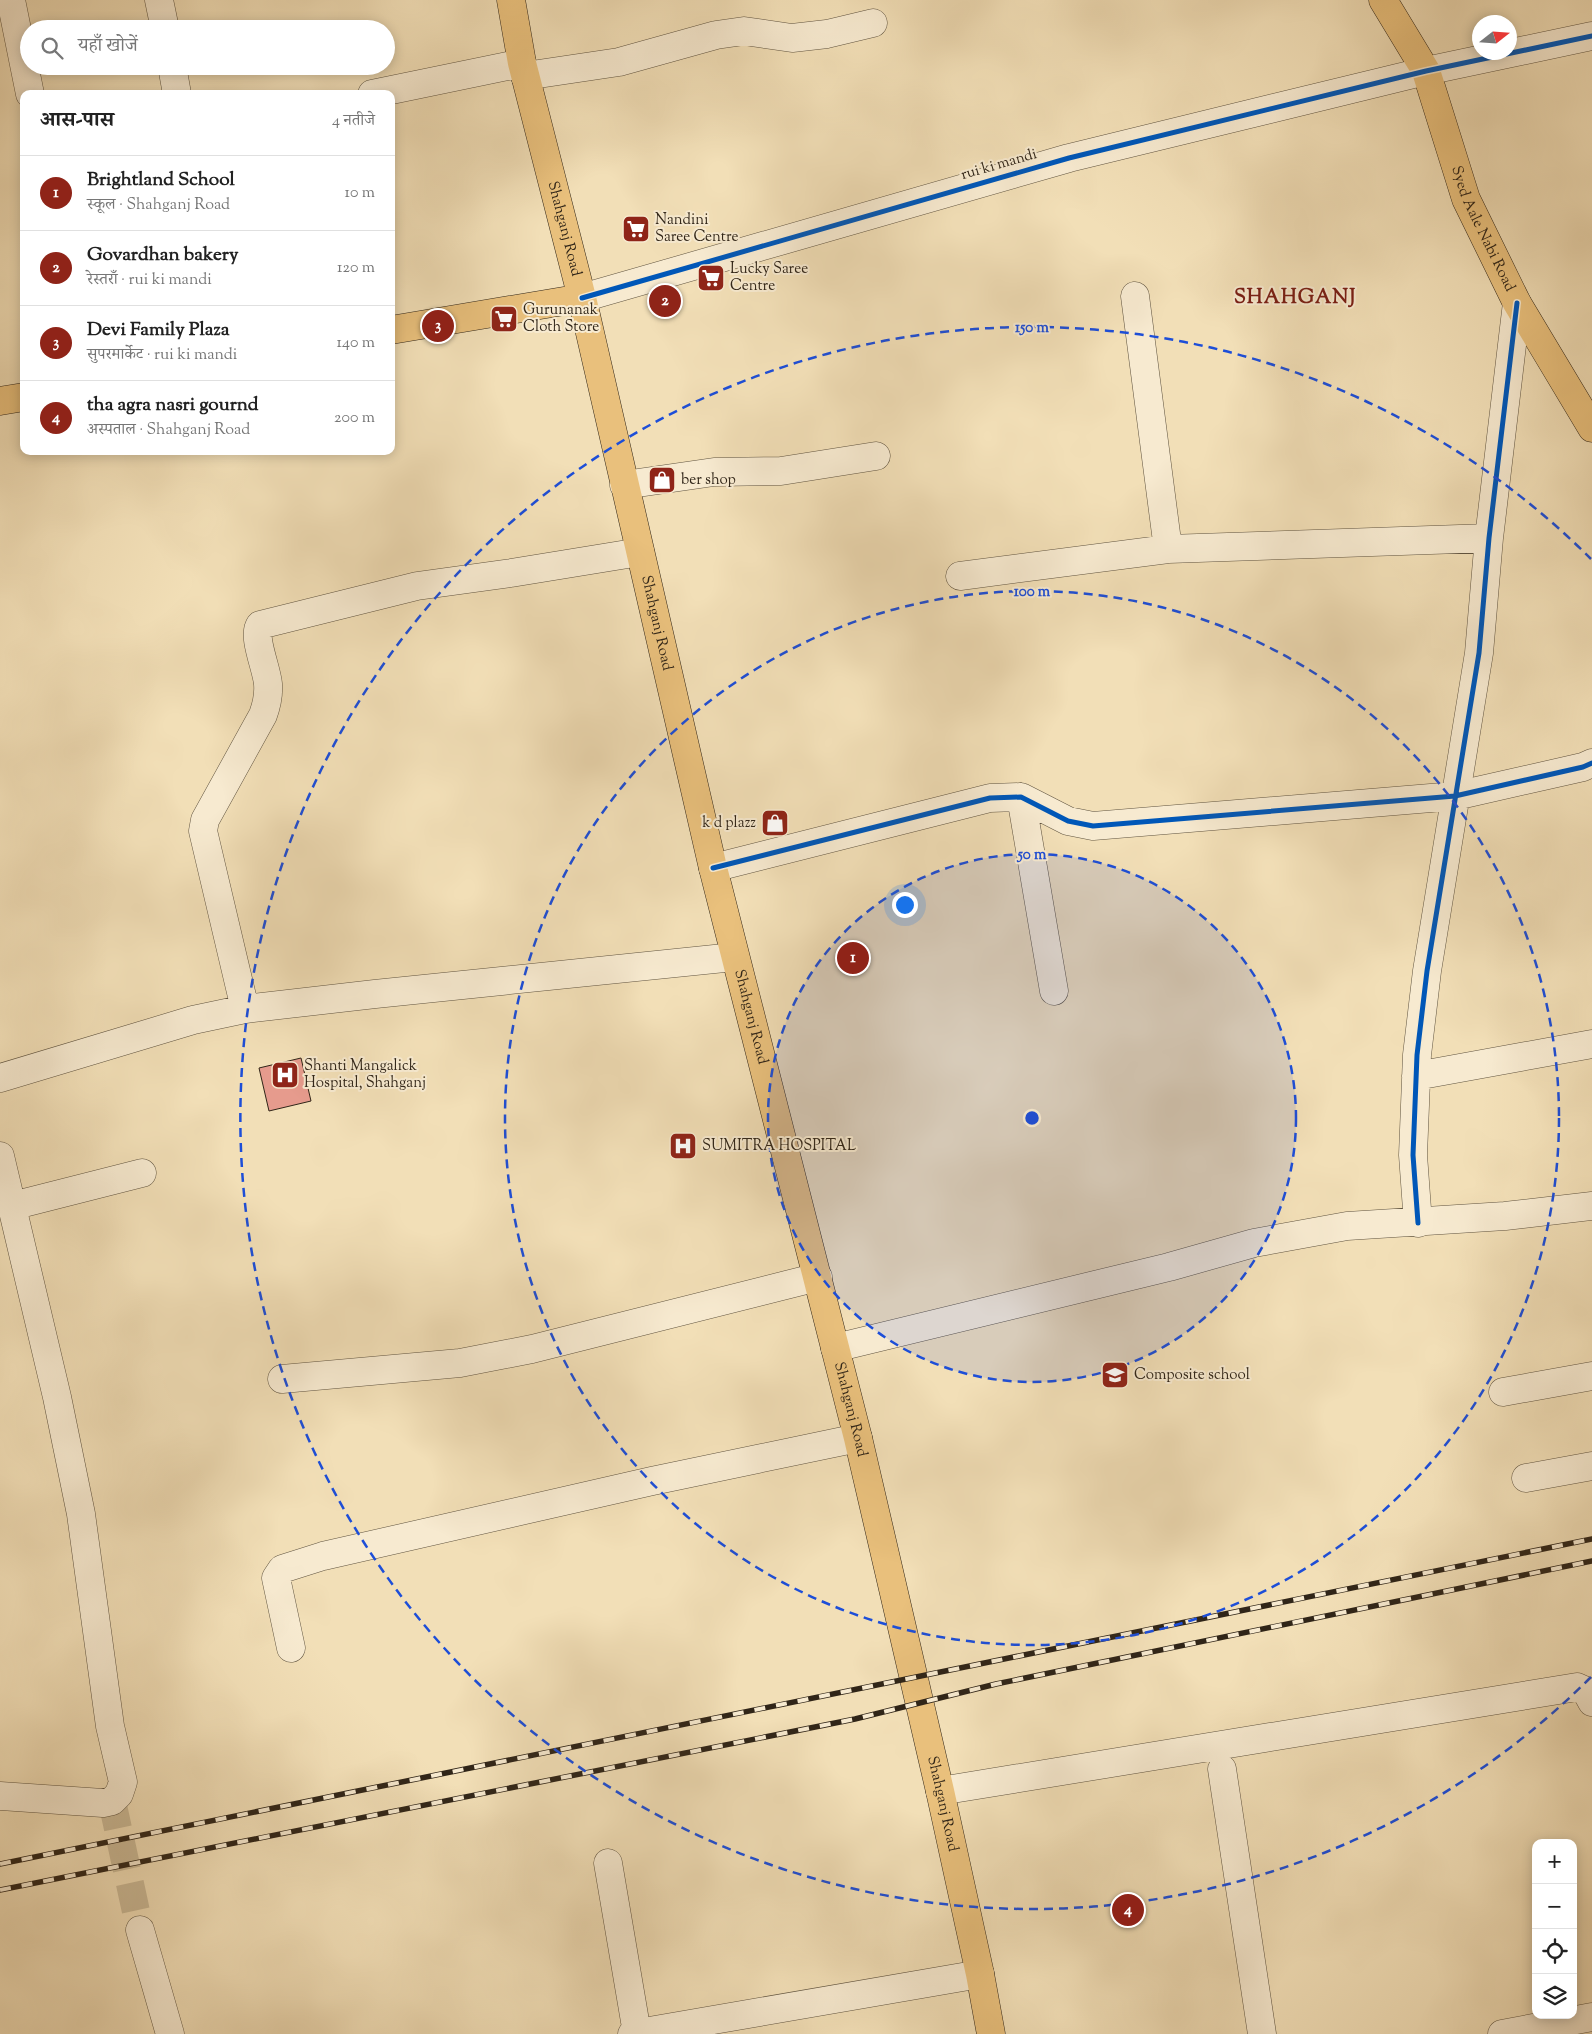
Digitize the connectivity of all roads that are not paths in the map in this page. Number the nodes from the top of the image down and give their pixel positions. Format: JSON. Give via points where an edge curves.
{"nodes":[{"id":1,"x":11,"y":0,"type":"edge"},
{"id":2,"x":159,"y":0,"type":"edge"},
{"id":3,"x":511,"y":0,"type":"edge"},
{"id":4,"x":1383,"y":0,"type":"edge"},
{"id":5,"x":163,"y":20,"type":"edge"},
{"id":6,"x":874,"y":23,"type":"dead end"},
{"id":7,"x":1592,"y":36,"type":"edge"},
{"id":8,"x":20,"y":45,"type":"edge"},
{"id":9,"x":523,"y":70,"type":"junction"},
{"id":10,"x":1426,"y":71,"type":"junction"},
{"id":11,"x":26,"y":75,"type":"edge"},
{"id":12,"x":174,"y":75,"type":"edge"},
{"id":13,"x":29,"y":90,"type":"edge"},
{"id":14,"x":176,"y":90,"type":"edge"},
{"id":15,"x":395,"y":90,"type":"edge"},
{"id":16,"x":1135,"y":296,"type":"dead end"},
{"id":17,"x":582,"y":298,"type":"junction"},
{"id":18,"x":1517,"y":303,"type":"junction"},
{"id":19,"x":395,"y":329,"type":"edge"},
{"id":20,"x":20,"y":398,"type":"edge"},
{"id":21,"x":0,"y":401,"type":"edge"},
{"id":22,"x":1592,"y":428,"type":"edge"},
{"id":23,"x":876,"y":456,"type":"dead end"},
{"id":24,"x":624,"y":485,"type":"junction"},
{"id":25,"x":1489,"y":538,"type":"junction"},
{"id":26,"x":1168,"y":549,"type":"junction"},
{"id":27,"x":640,"y":552,"type":"junction"},
{"id":28,"x":960,"y":576,"type":"dead end"},
{"id":29,"x":1592,"y":763,"type":"edge"},
{"id":30,"x":1455,"y":796,"type":"junction"},
{"id":31,"x":1021,"y":797,"type":"junction"},
{"id":32,"x":713,"y":868,"type":"junction"},
{"id":33,"x":734,"y":957,"type":"junction"},
{"id":34,"x":1054,"y":991,"type":"dead end"},
{"id":35,"x":245,"y":1009,"type":"junction"},
{"id":36,"x":1592,"y":1044,"type":"edge"},
{"id":37,"x":1416,"y":1076,"type":"junction"},
{"id":38,"x":0,"y":1078,"type":"edge"},
{"id":39,"x":0,"y":1156,"type":"edge"},
{"id":40,"x":142,"y":1173,"type":"dead end"},
{"id":41,"x":12,"y":1206,"type":"junction"},
{"id":42,"x":1592,"y":1206,"type":"edge"},
{"id":43,"x":1418,"y":1222,"type":"junction"},
{"id":44,"x":818,"y":1277,"type":"junction"},
{"id":45,"x":835,"y":1348,"type":"junction"},
{"id":46,"x":1592,"y":1376,"type":"edge"},
{"id":47,"x":282,"y":1379,"type":"dead end"},
{"id":48,"x":1503,"y":1392,"type":"dead end"},
{"id":49,"x":858,"y":1438,"type":"junction"},
{"id":50,"x":1592,"y":1466,"type":"edge"},
{"id":51,"x":1526,"y":1478,"type":"dead end"},
{"id":52,"x":291,"y":1648,"type":"dead end"},
{"id":53,"x":1592,"y":1702,"type":"edge"},
{"id":54,"x":1222,"y":1769,"type":"dead end"},
{"id":55,"x":940,"y":1791,"type":"junction"},
{"id":56,"x":0,"y":1796,"type":"edge"},
{"id":57,"x":608,"y":1863,"type":"dead end"},
{"id":58,"x":140,"y":1930,"type":"tunnel mouth"},
{"id":59,"x":980,"y":1974,"type":"junction"},
{"id":60,"x":1592,"y":2018,"type":"edge"},
{"id":61,"x":634,"y":2033,"type":"edge"},
{"id":62,"x":170,"y":2034,"type":"edge"},
{"id":63,"x":991,"y":2034,"type":"edge"},
{"id":64,"x":1262,"y":2034,"type":"edge"},
{"id":65,"x":1502,"y":2034,"type":"edge"}],
"edges":[{"from":1,"to":8,"type":"street"},
{"from":2,"to":5,"type":"street"},
{"from":3,"to":9,"type":"main road","name":"Shahganj Road"},
{"from":4,"to":10,"type":"main road","name":"Syed Aale Nabi Road"},
{"from":6,"to":9,"type":"street","via":[[792,38],[744,31],[619,62]]},
{"from":7,"to":10,"type":"street","name":"rui ki mandi"},
{"from":9,"to":15,"type":"street"},
{"from":9,"to":17,"type":"main road","name":"Shahganj Road"},
{"from":10,"to":17,"type":"street","name":"rui ki mandi","via":[[1069,158]]},
{"from":10,"to":18,"type":"main road","name":"Syed Aale Nabi Road","via":[[1466,199]]},
{"from":11,"to":13,"type":"street"},
{"from":12,"to":14,"type":"street"},
{"from":16,"to":26,"type":"street"},
{"from":17,"to":19,"type":"main road","name":"rui ki mandi"},
{"from":17,"to":24,"type":"main road","name":"Shahganj Road"},
{"from":18,"to":22,"type":"main road","name":"Syed Aale Nabi Road"},
{"from":18,"to":25,"type":"street"},
{"from":20,"to":21,"type":"main road"},
{"from":23,"to":24,"type":"street","via":[[781,471],[714,472]]},
{"from":24,"to":27,"type":"main road","name":"Shahganj Road"},
{"from":25,"to":26,"type":"street"},
{"from":25,"to":30,"type":"street","via":[[1479,653]]},
{"from":26,"to":28,"type":"street"},
{"from":27,"to":32,"type":"main road","name":"Shahganj Road"},
{"from":27,"to":35,"type":"street","via":[[418,586],[260,625],[257,634],[268,681],[268,699],[263,715],[205,820],[203,831]]},
{"from":29,"to":30,"type":"street"},
{"from":30,"to":31,"type":"street","via":[[1093,826],[1068,821]]},
{"from":30,"to":37,"type":"street","via":[[1427,971]]},
{"from":31,"to":32,"type":"street","via":[[990,798]]},
{"from":31,"to":34,"type":"street"},
{"from":32,"to":33,"type":"main road","name":"Shahganj Road"},
{"from":33,"to":35,"type":"street"},
{"from":33,"to":44,"type":"main road","name":"Shahganj Road"},
{"from":35,"to":38,"type":"street","via":[[193,1020]]},
{"from":36,"to":37,"type":"street"},
{"from":37,"to":43,"type":"street","via":[[1412,1155]]},
{"from":39,"to":41,"type":"street"},
{"from":40,"to":41,"type":"street"},
{"from":41,"to":56,"type":"street","via":[[81,1514],[110,1726],[123,1782],[119,1794],[112,1801],[103,1803]]},
{"from":42,"to":43,"type":"street"},
{"from":43,"to":45,"type":"street","via":[[1347,1226],[1254,1242],[1169,1267]]},
{"from":44,"to":45,"type":"main road","name":"Shahganj Road"},
{"from":44,"to":47,"type":"street","via":[[532,1349],[460,1363]]},
{"from":45,"to":49,"type":"main road","name":"Shahganj Road"},
{"from":46,"to":48,"type":"street"},
{"from":49,"to":52,"type":"street","via":[[323,1556],[282,1569],[276,1578]]},
{"from":49,"to":55,"type":"main road","name":"Shahganj Road"},
{"from":50,"to":51,"type":"street"},
{"from":53,"to":55,"type":"street","via":[[1586,1691],[1577,1687]]},
{"from":54,"to":64,"type":"street"},
{"from":55,"to":59,"type":"main road","name":"Shahganj Road"},
{"from":57,"to":61,"type":"street"},
{"from":58,"to":62,"type":"street"},
{"from":59,"to":61,"type":"street"},
{"from":59,"to":63,"type":"main road","name":"Shahganj Road"},
{"from":60,"to":65,"type":"street"}]}
